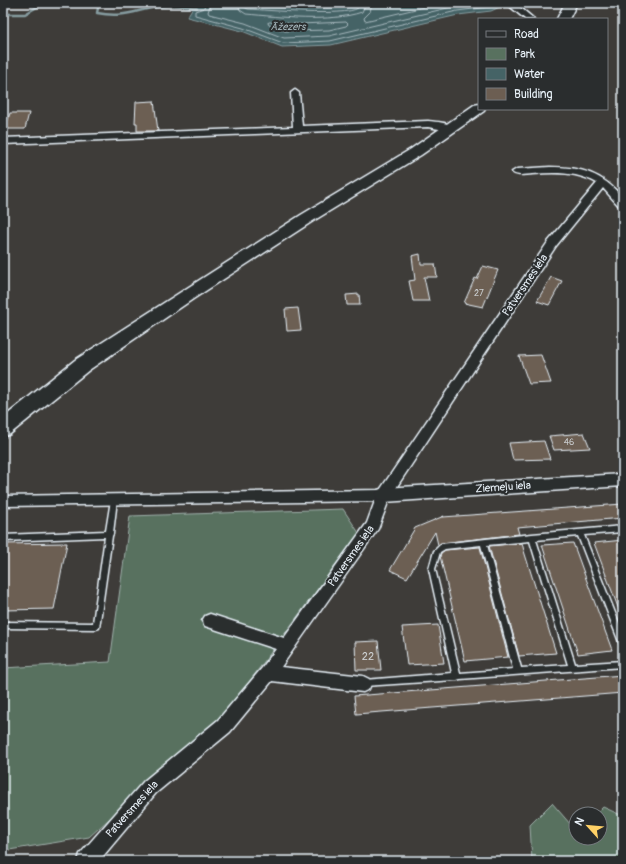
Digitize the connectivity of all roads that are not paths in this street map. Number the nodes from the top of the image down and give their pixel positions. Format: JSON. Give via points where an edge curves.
{"nodes":[{"id":1,"x":510,"y":3,"type":"edge"},
{"id":2,"x":571,"y":3,"type":"edge"},
{"id":3,"x":529,"y":18,"type":"edge"},
{"id":4,"x":564,"y":18,"type":"edge"},
{"id":5,"x":295,"y":93,"type":"dead end"},
{"id":6,"x":478,"y":109,"type":"edge"},
{"id":7,"x":450,"y":128,"type":"junction"},
{"id":8,"x":298,"y":129,"type":"junction"},
{"id":9,"x":3,"y":141,"type":"edge"},
{"id":10,"x":517,"y":172,"type":"dead end"},
{"id":11,"x":603,"y":182,"type":"junction"},
{"id":12,"x":623,"y":204,"type":"edge"},
{"id":13,"x":3,"y":429,"type":"edge"},
{"id":14,"x":623,"y":480,"type":"edge"},
{"id":15,"x":384,"y":495,"type":"junction"},
{"id":16,"x":3,"y":500,"type":"edge"},
{"id":17,"x":114,"y":500,"type":"junction"},
{"id":18,"x":623,"y":529,"type":"edge"},
{"id":19,"x":580,"y":533,"type":"junction"},
{"id":20,"x":110,"y":534,"type":"junction"},
{"id":21,"x":532,"y":537,"type":"junction"},
{"id":22,"x":3,"y":538,"type":"edge"},
{"id":23,"x":484,"y":542,"type":"junction"},
{"id":24,"x":210,"y":621,"type":"dead end"},
{"id":25,"x":3,"y":625,"type":"edge"},
{"id":26,"x":623,"y":642,"type":"edge"},
{"id":27,"x":287,"y":646,"type":"junction"},
{"id":28,"x":623,"y":664,"type":"edge"},
{"id":29,"x":573,"y":668,"type":"junction"},
{"id":30,"x":518,"y":672,"type":"junction"},
{"id":31,"x":268,"y":673,"type":"junction"},
{"id":32,"x":457,"y":677,"type":"junction"},
{"id":33,"x":363,"y":684,"type":"joint"},
{"id":34,"x":87,"y":861,"type":"edge"}],
"edges":[{"from":1,"to":3,"type":"street"},
{"from":2,"to":4,"type":"highway"},
{"from":5,"to":8,"type":"street"},
{"from":6,"to":7,"type":"highway"},
{"from":7,"to":8,"type":"street","via":[[428,124]]},
{"from":7,"to":13,"type":"highway","via":[[106,348]]},
{"from":8,"to":9,"type":"street"},
{"from":10,"to":11,"type":"street","via":[[562,170],[590,176]]},
{"from":11,"to":12,"type":"street"},
{"from":11,"to":15,"type":"street","name":"Patversmes iela","via":[[552,244]]},
{"from":14,"to":15,"type":"street","name":"Ziemeļu iela"},
{"from":15,"to":17,"type":"street"},
{"from":15,"to":27,"type":"street","name":"Patversmes iela","via":[[373,525]]},
{"from":16,"to":17,"type":"street"},
{"from":17,"to":20,"type":"lane"},
{"from":18,"to":19,"type":"lane"},
{"from":19,"to":21,"type":"lane"},
{"from":19,"to":26,"type":"lane"},
{"from":20,"to":22,"type":"lane"},
{"from":20,"to":25,"type":"lane","via":[[96,626]]},
{"from":21,"to":23,"type":"lane"},
{"from":21,"to":29,"type":"lane"},
{"from":23,"to":30,"type":"lane"},
{"from":23,"to":32,"type":"lane","via":[[443,546],[437,551],[432,569]]},
{"from":24,"to":27,"type":"street"},
{"from":27,"to":31,"type":"street","name":"Patversmes iela"},
{"from":28,"to":29,"type":"lane"},
{"from":29,"to":30,"type":"lane"},
{"from":30,"to":32,"type":"lane"},
{"from":31,"to":33,"type":"street"},
{"from":31,"to":34,"type":"street","name":"Patversmes iela","via":[[224,726],[150,787]]},
{"from":32,"to":33,"type":"lane"}]}
